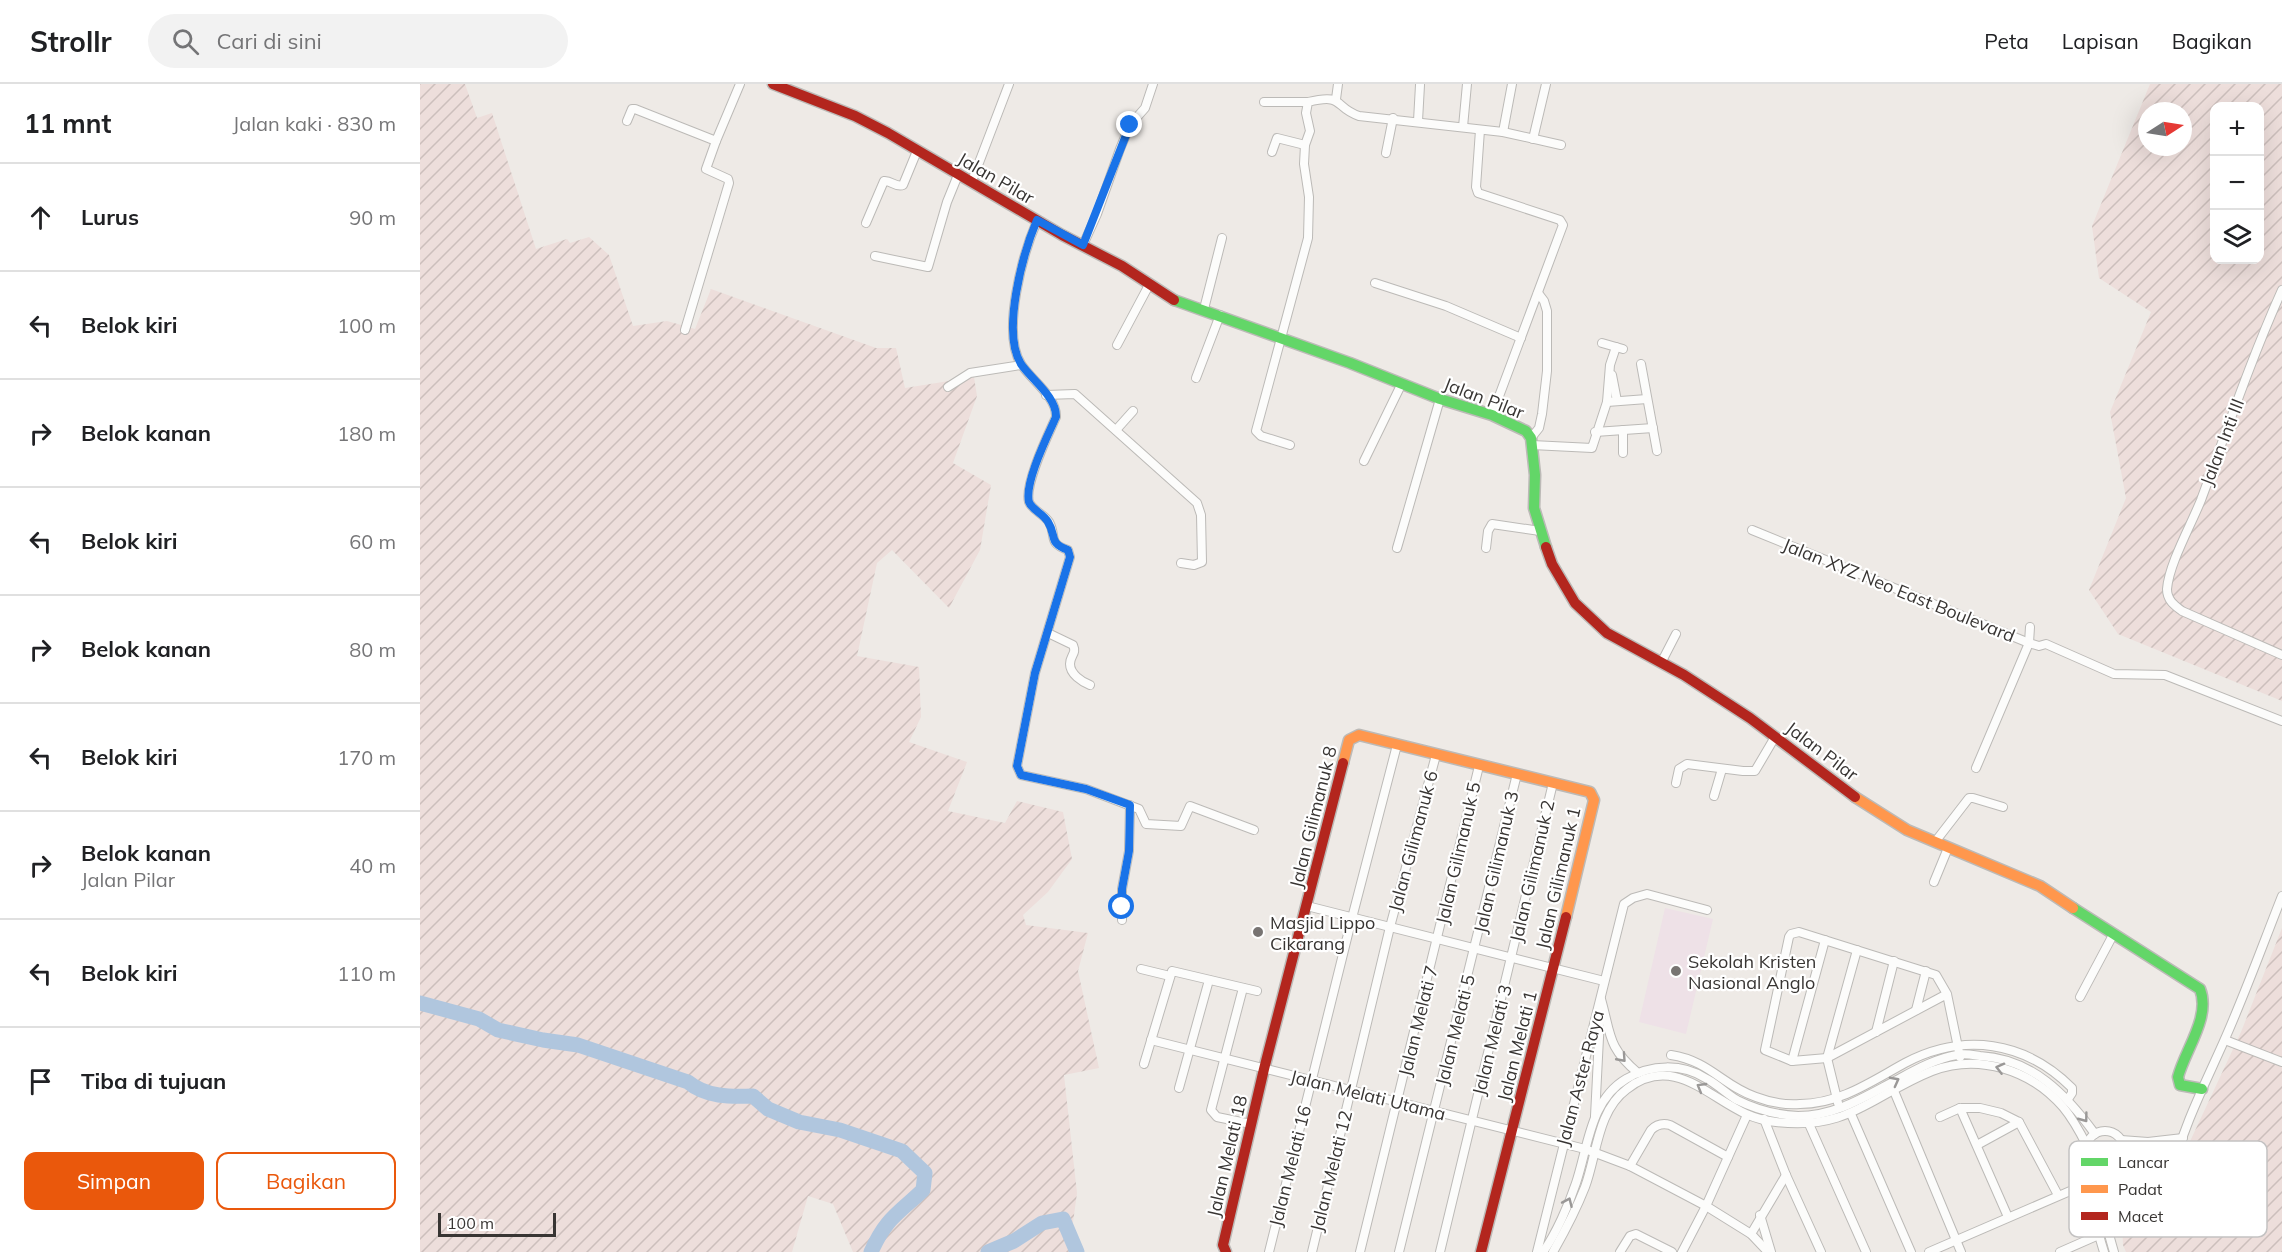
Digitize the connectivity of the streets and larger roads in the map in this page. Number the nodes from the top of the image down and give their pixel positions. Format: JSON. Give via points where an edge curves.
{"nodes":[{"id":1,"x":740,"y":84,"type":"edge"},
{"id":2,"x":773,"y":84,"type":"edge"},
{"id":3,"x":1009,"y":84,"type":"edge"},
{"id":4,"x":1153,"y":84,"type":"edge"},
{"id":5,"x":1338,"y":84,"type":"edge"},
{"id":6,"x":1467,"y":84,"type":"edge"},
{"id":7,"x":1512,"y":84,"type":"edge"},
{"id":8,"x":1546,"y":84,"type":"edge"},
{"id":9,"x":1420,"y":85,"type":"edge"},
{"id":10,"x":1336,"y":99,"type":"junction"},
{"id":11,"x":1264,"y":102,"type":"dead end"},
{"id":12,"x":1308,"y":102,"type":"junction"},
{"id":13,"x":1393,"y":118,"type":"junction"},
{"id":14,"x":1418,"y":121,"type":"junction"},
{"id":15,"x":627,"y":122,"type":"dead end"},
{"id":16,"x":1463,"y":127,"type":"junction"},
{"id":17,"x":1480,"y":130,"type":"junction"},
{"id":18,"x":1503,"y":132,"type":"junction"},
{"id":19,"x":1533,"y":139,"type":"junction"},
{"id":20,"x":716,"y":141,"type":"junction"},
{"id":21,"x":1305,"y":145,"type":"junction"},
{"id":22,"x":1561,"y":145,"type":"dead end"},
{"id":23,"x":917,"y":151,"type":"junction"},
{"id":24,"x":1272,"y":152,"type":"dead end"},
{"id":25,"x":1386,"y":153,"type":"dead end"},
{"id":26,"x":958,"y":175,"type":"junction"},
{"id":27,"x":972,"y":181,"type":"junction"},
{"id":28,"x":1037,"y":220,"type":"junction"},
{"id":29,"x":866,"y":223,"type":"dead end"},
{"id":30,"x":1222,"y":238,"type":"dead end"},
{"id":31,"x":1083,"y":245,"type":"junction"},
{"id":32,"x":875,"y":256,"type":"dead end"},
{"id":33,"x":1375,"y":283,"type":"dead end"},
{"id":34,"x":1149,"y":285,"type":"junction"},
{"id":35,"x":2282,"y":290,"type":"edge"},
{"id":36,"x":1538,"y":292,"type":"junction"},
{"id":37,"x":1204,"y":309,"type":"junction"},
{"id":38,"x":1220,"y":315,"type":"junction"},
{"id":39,"x":685,"y":330,"type":"dead end"},
{"id":40,"x":1280,"y":338,"type":"junction"},
{"id":41,"x":1521,"y":338,"type":"junction"},
{"id":42,"x":1602,"y":343,"type":"dead end"},
{"id":43,"x":1117,"y":345,"type":"dead end"},
{"id":44,"x":1641,"y":364,"type":"dead end"},
{"id":45,"x":1021,"y":365,"type":"junction"},
{"id":46,"x":1610,"y":365,"type":"junction"},
{"id":47,"x":1196,"y":378,"type":"dead end"},
{"id":48,"x":1402,"y":383,"type":"junction"},
{"id":49,"x":948,"y":387,"type":"dead end"},
{"id":50,"x":1046,"y":395,"type":"junction"},
{"id":51,"x":1440,"y":399,"type":"junction"},
{"id":52,"x":1647,"y":399,"type":"junction"},
{"id":53,"x":1617,"y":401,"type":"junction"},
{"id":54,"x":1606,"y":402,"type":"junction"},
{"id":55,"x":1133,"y":411,"type":"dead end"},
{"id":56,"x":1492,"y":415,"type":"junction"},
{"id":57,"x":1653,"y":428,"type":"junction"},
{"id":58,"x":1116,"y":430,"type":"junction"},
{"id":59,"x":1623,"y":430,"type":"junction"},
{"id":60,"x":1595,"y":432,"type":"junction"},
{"id":61,"x":1531,"y":441,"type":"junction"},
{"id":62,"x":1290,"y":446,"type":"dead end"},
{"id":63,"x":1657,"y":451,"type":"dead end"},
{"id":64,"x":1623,"y":453,"type":"dead end"},
{"id":65,"x":1364,"y":461,"type":"dead end"},
{"id":66,"x":1752,"y":530,"type":"dead end"},
{"id":67,"x":1540,"y":531,"type":"junction"},
{"id":68,"x":1396,"y":548,"type":"dead end"},
{"id":69,"x":1486,"y":548,"type":"dead end"},
{"id":70,"x":1181,"y":563,"type":"dead end"},
{"id":71,"x":2030,"y":627,"type":"dead end"},
{"id":72,"x":1047,"y":633,"type":"junction"},
{"id":73,"x":1676,"y":634,"type":"dead end"},
{"id":74,"x":2029,"y":643,"type":"junction"},
{"id":75,"x":2282,"y":655,"type":"edge"},
{"id":76,"x":1661,"y":663,"type":"junction"},
{"id":77,"x":1090,"y":685,"type":"dead end"},
{"id":78,"x":2282,"y":721,"type":"edge"},
{"id":79,"x":1775,"y":737,"type":"junction"},
{"id":80,"x":1397,"y":745,"type":"junction"},
{"id":81,"x":1436,"y":755,"type":"junction"},
{"id":82,"x":1479,"y":766,"type":"junction"},
{"id":83,"x":1976,"y":768,"type":"dead end"},
{"id":84,"x":1722,"y":769,"type":"junction"},
{"id":85,"x":1517,"y":774,"type":"junction"},
{"id":86,"x":1553,"y":783,"type":"junction"},
{"id":87,"x":1676,"y":783,"type":"dead end"},
{"id":88,"x":1714,"y":796,"type":"dead end"},
{"id":89,"x":1130,"y":805,"type":"junction"},
{"id":90,"x":2003,"y":807,"type":"dead end"},
{"id":91,"x":1254,"y":830,"type":"dead end"},
{"id":92,"x":1935,"y":842,"type":"junction"},
{"id":93,"x":1948,"y":848,"type":"junction"},
{"id":94,"x":1934,"y":882,"type":"dead end"},
{"id":95,"x":2282,"y":896,"type":"edge"},
{"id":96,"x":1307,"y":906,"type":"junction"},
{"id":97,"x":1707,"y":910,"type":"dead end"},
{"id":98,"x":1352,"y":918,"type":"junction"},
{"id":99,"x":1122,"y":920,"type":"dead end"},
{"id":100,"x":1390,"y":927,"type":"junction"},
{"id":101,"x":2113,"y":934,"type":"junction"},
{"id":102,"x":1438,"y":939,"type":"junction"},
{"id":103,"x":1825,"y":940,"type":"junction"},
{"id":104,"x":1475,"y":949,"type":"junction"},
{"id":105,"x":1857,"y":950,"type":"junction"},
{"id":106,"x":1512,"y":958,"type":"junction"},
{"id":107,"x":1894,"y":961,"type":"junction"},
{"id":108,"x":1141,"y":969,"type":"dead end"},
{"id":109,"x":1554,"y":969,"type":"junction"},
{"id":110,"x":1926,"y":970,"type":"junction"},
{"id":111,"x":1171,"y":974,"type":"junction"},
{"id":112,"x":1209,"y":980,"type":"junction"},
{"id":113,"x":1604,"y":981,"type":"junction"},
{"id":114,"x":1243,"y":988,"type":"junction"},
{"id":115,"x":1257,"y":991,"type":"dead end"},
{"id":116,"x":1947,"y":994,"type":"junction"},
{"id":117,"x":2080,"y":997,"type":"dead end"},
{"id":118,"x":1601,"y":999,"type":"junction"},
{"id":119,"x":1916,"y":1010,"type":"junction"},
{"id":120,"x":1876,"y":1032,"type":"junction"},
{"id":121,"x":1150,"y":1040,"type":"junction"},
{"id":122,"x":2225,"y":1040,"type":"junction"},
{"id":123,"x":1189,"y":1050,"type":"junction"},
{"id":124,"x":1959,"y":1054,"type":"junction"},
{"id":125,"x":1827,"y":1058,"type":"junction"},
{"id":126,"x":1224,"y":1059,"type":"junction"},
{"id":127,"x":1792,"y":1061,"type":"junction"},
{"id":128,"x":2282,"y":1062,"type":"edge"},
{"id":129,"x":1144,"y":1064,"type":"dead end"},
{"id":130,"x":1675,"y":1068,"type":"junction"},
{"id":131,"x":1264,"y":1069,"type":"junction"},
{"id":132,"x":1638,"y":1073,"type":"junction"},
{"id":133,"x":1311,"y":1081,"type":"junction"},
{"id":134,"x":1179,"y":1088,"type":"dead end"},
{"id":135,"x":2202,"y":1089,"type":"junction"},
{"id":136,"x":1351,"y":1090,"type":"junction"},
{"id":137,"x":1894,"y":1091,"type":"junction"},
{"id":138,"x":1755,"y":1097,"type":"junction"},
{"id":139,"x":1837,"y":1098,"type":"junction"},
{"id":140,"x":1398,"y":1102,"type":"junction"},
{"id":141,"x":1960,"y":1108,"type":"junction"},
{"id":142,"x":1840,"y":1109,"type":"junction"},
{"id":143,"x":1749,"y":1110,"type":"junction"},
{"id":144,"x":1435,"y":1111,"type":"junction"},
{"id":145,"x":1851,"y":1114,"type":"junction"},
{"id":146,"x":1595,"y":1116,"type":"junction"},
{"id":147,"x":1940,"y":1117,"type":"dead end"},
{"id":148,"x":1764,"y":1119,"type":"junction"},
{"id":149,"x":1473,"y":1121,"type":"junction"},
{"id":150,"x":2019,"y":1122,"type":"junction"},
{"id":151,"x":1251,"y":1124,"type":"junction"},
{"id":152,"x":1809,"y":1124,"type":"junction"},
{"id":153,"x":1513,"y":1131,"type":"junction"},
{"id":154,"x":2095,"y":1134,"type":"junction"},
{"id":155,"x":2183,"y":1138,"type":"junction"},
{"id":156,"x":2121,"y":1140,"type":"joint"},
{"id":157,"x":2084,"y":1141,"type":"edge"},
{"id":158,"x":2090,"y":1141,"type":"edge"},
{"id":159,"x":2134,"y":1141,"type":"edge"},
{"id":160,"x":2157,"y":1141,"type":"edge"},
{"id":161,"x":2182,"y":1141,"type":"edge"},
{"id":162,"x":1563,"y":1143,"type":"junction"},
{"id":163,"x":1977,"y":1145,"type":"junction"},
{"id":164,"x":1585,"y":1149,"type":"junction"},
{"id":165,"x":1595,"y":1153,"type":"junction"},
{"id":166,"x":1728,"y":1157,"type":"junction"},
{"id":167,"x":1630,"y":1166,"type":"junction"},
{"id":168,"x":1785,"y":1175,"type":"junction"},
{"id":169,"x":2069,"y":1191,"type":"edge"},
{"id":170,"x":2058,"y":1195,"type":"junction"},
{"id":171,"x":1706,"y":1206,"type":"junction"},
{"id":172,"x":1760,"y":1215,"type":"junction"},
{"id":173,"x":2008,"y":1216,"type":"junction"},
{"id":174,"x":1751,"y":1234,"type":"junction"},
{"id":175,"x":2096,"y":1237,"type":"edge"},
{"id":176,"x":2103,"y":1237,"type":"edge"},
{"id":177,"x":2105,"y":1237,"type":"edge"},
{"id":178,"x":1955,"y":1240,"type":"junction"},
{"id":179,"x":1225,"y":1251,"type":"edge"},
{"id":180,"x":1269,"y":1252,"type":"edge"},
{"id":181,"x":1312,"y":1252,"type":"edge"},
{"id":182,"x":1360,"y":1252,"type":"edge"},
{"id":183,"x":1399,"y":1252,"type":"edge"},
{"id":184,"x":1440,"y":1252,"type":"edge"},
{"id":185,"x":1481,"y":1252,"type":"edge"},
{"id":186,"x":1537,"y":1252,"type":"edge"},
{"id":187,"x":1543,"y":1252,"type":"edge"},
{"id":188,"x":1553,"y":1252,"type":"edge"},
{"id":189,"x":1620,"y":1252,"type":"edge"},
{"id":190,"x":1672,"y":1252,"type":"edge"},
{"id":191,"x":1682,"y":1252,"type":"edge"},
{"id":192,"x":1770,"y":1252,"type":"edge"},
{"id":193,"x":1821,"y":1252,"type":"edge"},
{"id":194,"x":1866,"y":1252,"type":"edge"},
{"id":195,"x":1911,"y":1252,"type":"edge"},
{"id":196,"x":1929,"y":1252,"type":"edge"},
{"id":197,"x":1960,"y":1252,"type":"edge"},
{"id":198,"x":2060,"y":1252,"type":"edge"},
{"id":199,"x":2104,"y":1252,"type":"edge"},
{"id":200,"x":2114,"y":1252,"type":"edge"}],
"edges":[{"from":1,"to":20,"type":"street"},
{"from":2,"to":23,"type":"street","name":"Jalan Pilar","via":[[855,116]]},
{"from":3,"to":27,"type":"street"},
{"from":4,"to":31,"type":"street","via":[[1144,108],[1123,141]]},
{"from":5,"to":10,"type":"street"},
{"from":6,"to":16,"type":"street"},
{"from":7,"to":18,"type":"street"},
{"from":8,"to":19,"type":"street"},
{"from":9,"to":14,"type":"street"},
{"from":10,"to":12,"type":"street"},
{"from":10,"to":13,"type":"street","via":[[1359,116]]},
{"from":11,"to":12,"type":"street"},
{"from":12,"to":21,"type":"street","via":[[1310,131]]},
{"from":13,"to":14,"type":"street"},
{"from":13,"to":25,"type":"street"},
{"from":14,"to":16,"type":"street"},
{"from":15,"to":20,"type":"street","via":[[634,108]]},
{"from":16,"to":17,"type":"street"},
{"from":17,"to":18,"type":"street"},
{"from":17,"to":36,"type":"street","via":[[1478,193],[1562,223]]},
{"from":18,"to":19,"type":"street"},
{"from":19,"to":22,"type":"street"},
{"from":20,"to":39,"type":"street","via":[[705,168],[729,183]]},
{"from":21,"to":24,"type":"street","via":[[1277,138]]},
{"from":21,"to":40,"type":"street","via":[[1308,238]]},
{"from":23,"to":26,"type":"street","name":"Jalan Pilar"},
{"from":23,"to":29,"type":"street","via":[[903,185],[884,181]]},
{"from":26,"to":27,"type":"street","name":"Jalan Pilar"},
{"from":26,"to":32,"type":"street","via":[[928,267]]},
{"from":27,"to":28,"type":"street","name":"Jalan Pilar"},
{"from":28,"to":31,"type":"street","name":"Jalan Pilar"},
{"from":28,"to":45,"type":"street","via":[[1016,290],[1014,346]]},
{"from":30,"to":37,"type":"street"},
{"from":31,"to":34,"type":"street","name":"Jalan Pilar"},
{"from":33,"to":41,"type":"street","via":[[1446,306]]},
{"from":34,"to":37,"type":"street","name":"Jalan Pilar","via":[[1169,298]]},
{"from":34,"to":43,"type":"street"},
{"from":35,"to":75,"type":"street","name":"Jalan Inti III","via":[[2172,569],[2168,595],[2182,611]]},
{"from":36,"to":41,"type":"street"},
{"from":36,"to":61,"type":"street","via":[[1547,310],[1547,371],[1539,428]]},
{"from":37,"to":38,"type":"street","name":"Jalan Pilar"},
{"from":38,"to":40,"type":"street","name":"Jalan Pilar"},
{"from":38,"to":47,"type":"street"},
{"from":40,"to":48,"type":"street","name":"Jalan Pilar"},
{"from":40,"to":62,"type":"street","via":[[1256,431]]},
{"from":41,"to":56,"type":"street"},
{"from":42,"to":46,"type":"street","via":[[1620,348]]},
{"from":44,"to":52,"type":"street"},
{"from":45,"to":49,"type":"street","via":[[970,373]]},
{"from":45,"to":50,"type":"street"},
{"from":46,"to":53,"type":"street"},
{"from":46,"to":54,"type":"street"},
{"from":48,"to":51,"type":"street","name":"Jalan Pilar"},
{"from":48,"to":65,"type":"street"},
{"from":50,"to":58,"type":"street","via":[[1075,394]]},
{"from":50,"to":72,"type":"street","via":[[1055,406],[1056,417],[1035,467],[1029,499],[1050,523],[1053,541],[1068,550],[1070,557]]},
{"from":51,"to":56,"type":"street","name":"Jalan Pilar"},
{"from":51,"to":68,"type":"street"},
{"from":52,"to":53,"type":"street"},
{"from":52,"to":57,"type":"street"},
{"from":53,"to":54,"type":"street"},
{"from":54,"to":60,"type":"street"},
{"from":55,"to":58,"type":"street"},
{"from":56,"to":61,"type":"street","name":"Jalan Pilar","via":[[1526,431]]},
{"from":57,"to":59,"type":"street"},
{"from":57,"to":63,"type":"street"},
{"from":58,"to":70,"type":"street","via":[[1200,508],[1202,562]]},
{"from":59,"to":60,"type":"street"},
{"from":59,"to":64,"type":"street"},
{"from":60,"to":61,"type":"street","via":[[1592,448]]},
{"from":61,"to":67,"type":"street","name":"Jalan Pilar","via":[[1534,508]]},
{"from":66,"to":74,"type":"street","name":"Jalan XYZ Neo East Boulevard"},
{"from":67,"to":69,"type":"street","via":[[1492,525]]},
{"from":67,"to":76,"type":"street","name":"Jalan Pilar","via":[[1552,564],[1575,603],[1607,633]]},
{"from":71,"to":74,"type":"street"},
{"from":72,"to":77,"type":"street","via":[[1073,645],[1071,667],[1078,678]]},
{"from":72,"to":89,"type":"street","via":[[1035,673],[1018,771],[1024,776],[1086,789]]},
{"from":73,"to":76,"type":"street"},
{"from":74,"to":78,"type":"street","name":"Jalan XYZ Neo East Boulevard","via":[[2046,644],[2114,674],[2164,675]]},
{"from":74,"to":83,"type":"street"},
{"from":76,"to":79,"type":"street","name":"Jalan Pilar"},
{"from":79,"to":84,"type":"street","via":[[1755,771]]},
{"from":79,"to":92,"type":"street","name":"Jalan Pilar","via":[[1856,797],[1907,830]]},
{"from":80,"to":81,"type":"street"},
{"from":80,"to":96,"type":"street","name":"Jalan Gilimanuk 8","via":[[1359,735],[1349,740]]},
{"from":80,"to":98,"type":"street","name":"Jalan Melati 16"},
{"from":81,"to":82,"type":"street"},
{"from":81,"to":100,"type":"street","name":"Jalan Gilimanuk 6"},
{"from":82,"to":85,"type":"street"},
{"from":82,"to":102,"type":"street","name":"Jalan Gilimanuk 5"},
{"from":84,"to":87,"type":"street","via":[[1687,764],[1679,769]]},
{"from":84,"to":88,"type":"street"},
{"from":85,"to":86,"type":"street"},
{"from":85,"to":104,"type":"street","name":"Jalan Gilimanuk 3"},
{"from":86,"to":106,"type":"street","name":"Jalan Gilimanuk 2"},
{"from":86,"to":109,"type":"street","name":"Jalan Gilimanuk 1","via":[[1590,792],[1594,800]]},
{"from":89,"to":91,"type":"street","via":[[1141,810],[1146,824],[1181,826],[1190,806]]},
{"from":89,"to":99,"type":"street"},
{"from":90,"to":92,"type":"street","via":[[1969,798]]},
{"from":92,"to":93,"type":"street","name":"Jalan Pilar"},
{"from":93,"to":94,"type":"street"},
{"from":93,"to":101,"type":"street","name":"Jalan Pilar","via":[[2040,886]]},
{"from":95,"to":122,"type":"street"},
{"from":96,"to":98,"type":"street"},
{"from":96,"to":131,"type":"street","name":"Jalan Gilimanuk 8"},
{"from":97,"to":113,"type":"street","name":"Jalan Aster Raya","via":[[1647,894],[1624,904]]},
{"from":98,"to":100,"type":"street"},
{"from":98,"to":133,"type":"street","name":"Jalan Melati 16"},
{"from":100,"to":102,"type":"street"},
{"from":100,"to":136,"type":"street","name":"Jalan Gilimanuk 6"},
{"from":101,"to":117,"type":"street"},
{"from":101,"to":135,"type":"street","name":"Jalan Pilar","via":[[2203,992],[2205,1000],[2199,1021],[2178,1077],[2180,1085]]},
{"from":102,"to":104,"type":"street"},
{"from":102,"to":140,"type":"street","name":"Jalan Melati 7"},
{"from":103,"to":105,"type":"street"},
{"from":103,"to":127,"type":"street"},
{"from":103,"to":127,"type":"street","via":[[1799,932],[1791,934],[1764,1046],[1768,1053]]},
{"from":104,"to":106,"type":"street"},
{"from":104,"to":144,"type":"street","name":"Jalan Melati 5"},
{"from":105,"to":107,"type":"street"},
{"from":105,"to":125,"type":"street"},
{"from":106,"to":109,"type":"street"},
{"from":106,"to":149,"type":"street","name":"Jalan Melati 3"},
{"from":107,"to":110,"type":"street"},
{"from":107,"to":120,"type":"street"},
{"from":108,"to":111,"type":"street"},
{"from":109,"to":113,"type":"street"},
{"from":109,"to":153,"type":"street","name":"Jalan Melati 1"},
{"from":110,"to":116,"type":"street","via":[[1936,975]]},
{"from":110,"to":119,"type":"street"},
{"from":111,"to":112,"type":"street"},
{"from":111,"to":121,"type":"street"},
{"from":112,"to":114,"type":"street"},
{"from":112,"to":123,"type":"street"},
{"from":113,"to":118,"type":"street","name":"Jalan Aster Raya"},
{"from":114,"to":115,"type":"street"},
{"from":114,"to":126,"type":"street"},
{"from":116,"to":119,"type":"street"},
{"from":116,"to":124,"type":"street"},
{"from":118,"to":132,"type":"street","one_way":true,"via":[[1611,1041],[1621,1058]]},
{"from":118,"to":146,"type":"street"},
{"from":118,"to":162,"type":"street","name":"Jalan Aster Raya"},
{"from":119,"to":120,"type":"street"},
{"from":120,"to":125,"type":"street"},
{"from":121,"to":123,"type":"street","name":"Jalan Melati Utama"},
{"from":121,"to":129,"type":"street"},
{"from":122,"to":128,"type":"street"},
{"from":122,"to":135,"type":"street"},
{"from":123,"to":126,"type":"street","name":"Jalan Melati Utama"},
{"from":123,"to":134,"type":"street"},
{"from":124,"to":137,"type":"street"},
{"from":124,"to":139,"type":"street","via":[[1930,1051]]},
{"from":142,"to":124,"type":"street","one_way":true,"via":[[1922,1066]]},
{"from":124,"to":154,"type":"street","one_way":true,"via":[[1997,1057],[2045,1079],[2068,1099]]},
{"from":157,"to":124,"type":"street","one_way":true,"via":[[2064,1108],[2031,1079]]},
{"from":125,"to":127,"type":"street"},
{"from":125,"to":139,"type":"street"},
{"from":126,"to":131,"type":"street","name":"Jalan Melati Utama"},
{"from":126,"to":151,"type":"street","via":[[1211,1110],[1217,1117]]},
{"from":130,"to":132,"type":"street"},
{"from":130,"to":138,"type":"street","via":[[1674,1056],[1704,1065]]},
{"from":130,"to":143,"type":"street","via":[[1706,1078]]},
{"from":131,"to":133,"type":"street","name":"Jalan Melati Utama"},
{"from":131,"to":151,"type":"street","name":"Jalan Melati 18"},
{"from":132,"to":146,"type":"street","via":[[1612,1090]]},
{"from":133,"to":136,"type":"street","name":"Jalan Melati Utama"},
{"from":133,"to":180,"type":"street","name":"Jalan Melati 16"},
{"from":135,"to":155,"type":"street"},
{"from":136,"to":140,"type":"street","name":"Jalan Melati Utama"},
{"from":136,"to":181,"type":"street","name":"Jalan Melati 12"},
{"from":137,"to":145,"type":"street"},
{"from":137,"to":178,"type":"street"},
{"from":138,"to":139,"type":"street","via":[[1800,1104]]},
{"from":138,"to":143,"type":"street"},
{"from":139,"to":142,"type":"street"},
{"from":140,"to":144,"type":"street","name":"Jalan Melati Utama"},
{"from":140,"to":182,"type":"street","name":"Jalan Melati 7"},
{"from":141,"to":147,"type":"street"},
{"from":141,"to":150,"type":"street","via":[[1990,1110]]},
{"from":141,"to":163,"type":"street"},
{"from":142,"to":143,"type":"street","via":[[1808,1116]]},
{"from":143,"to":148,"type":"street"},
{"from":143,"to":165,"type":"street","name":"Jalan Aster Raya","one_way":true,"via":[[1680,1077],[1651,1078],[1627,1089],[1615,1101],[1604,1120]]},
{"from":143,"to":166,"type":"street"},
{"from":144,"to":149,"type":"street","name":"Jalan Melati Utama"},
{"from":144,"to":183,"type":"street","name":"Jalan Melati 5"},
{"from":145,"to":152,"type":"street"},
{"from":145,"to":195,"type":"street"},
{"from":146,"to":164,"type":"street","name":"Jalan Aster Raya"},
{"from":148,"to":152,"type":"street"},
{"from":148,"to":168,"type":"street"},
{"from":149,"to":153,"type":"street","name":"Jalan Melati Utama"},
{"from":149,"to":184,"type":"street","name":"Jalan Melati 3"},
{"from":150,"to":163,"type":"street"},
{"from":150,"to":170,"type":"street"},
{"from":151,"to":179,"type":"street","name":"Jalan Melati 18","via":[[1223,1245]]},
{"from":152,"to":194,"type":"street"},
{"from":153,"to":162,"type":"street","name":"Jalan Melati Utama"},
{"from":153,"to":185,"type":"street","name":"Jalan Melati 1"},
{"from":154,"to":156,"type":"street","via":[[2110,1131]]},
{"from":154,"to":158,"type":"street"},
{"from":155,"to":160,"type":"street"},
{"from":155,"to":161,"type":"street"},
{"from":156,"to":159,"type":"street"},
{"from":162,"to":164,"type":"street","name":"Jalan Melati Utama"},
{"from":162,"to":186,"type":"street","name":"Jalan Aster Raya"},
{"from":163,"to":173,"type":"street"},
{"from":164,"to":165,"type":"street","name":"Jalan Melati Utama"},
{"from":187,"to":164,"type":"street","name":"Jalan Aster Raya","one_way":true,"via":[[1576,1184]]},
{"from":165,"to":167,"type":"street","name":"Jalan Melati Utama"},
{"from":165,"to":188,"type":"street","name":"Jalan Aster Raya","via":[[1569,1224]]},
{"from":166,"to":167,"type":"street","via":[[1665,1124],[1654,1126]]},
{"from":166,"to":171,"type":"street"},
{"from":167,"to":171,"type":"street","name":"Jalan Melati Utama"},
{"from":168,"to":172,"type":"street"},
{"from":168,"to":193,"type":"street"},
{"from":169,"to":170,"type":"street"},
{"from":170,"to":173,"type":"street"},
{"from":171,"to":174,"type":"street","name":"Jalan Melati Utama"},
{"from":171,"to":191,"type":"street"},
{"from":172,"to":174,"type":"street"},
{"from":172,"to":192,"type":"street"},
{"from":173,"to":178,"type":"street"},
{"from":174,"to":192,"type":"street","name":"Jalan Melati Utama"},
{"from":175,"to":198,"type":"street"},
{"from":176,"to":199,"type":"street"},
{"from":177,"to":200,"type":"street"},
{"from":178,"to":196,"type":"street"},
{"from":178,"to":197,"type":"street"},
{"from":189,"to":190,"type":"street","via":[[1630,1236],[1636,1234]]}]}
